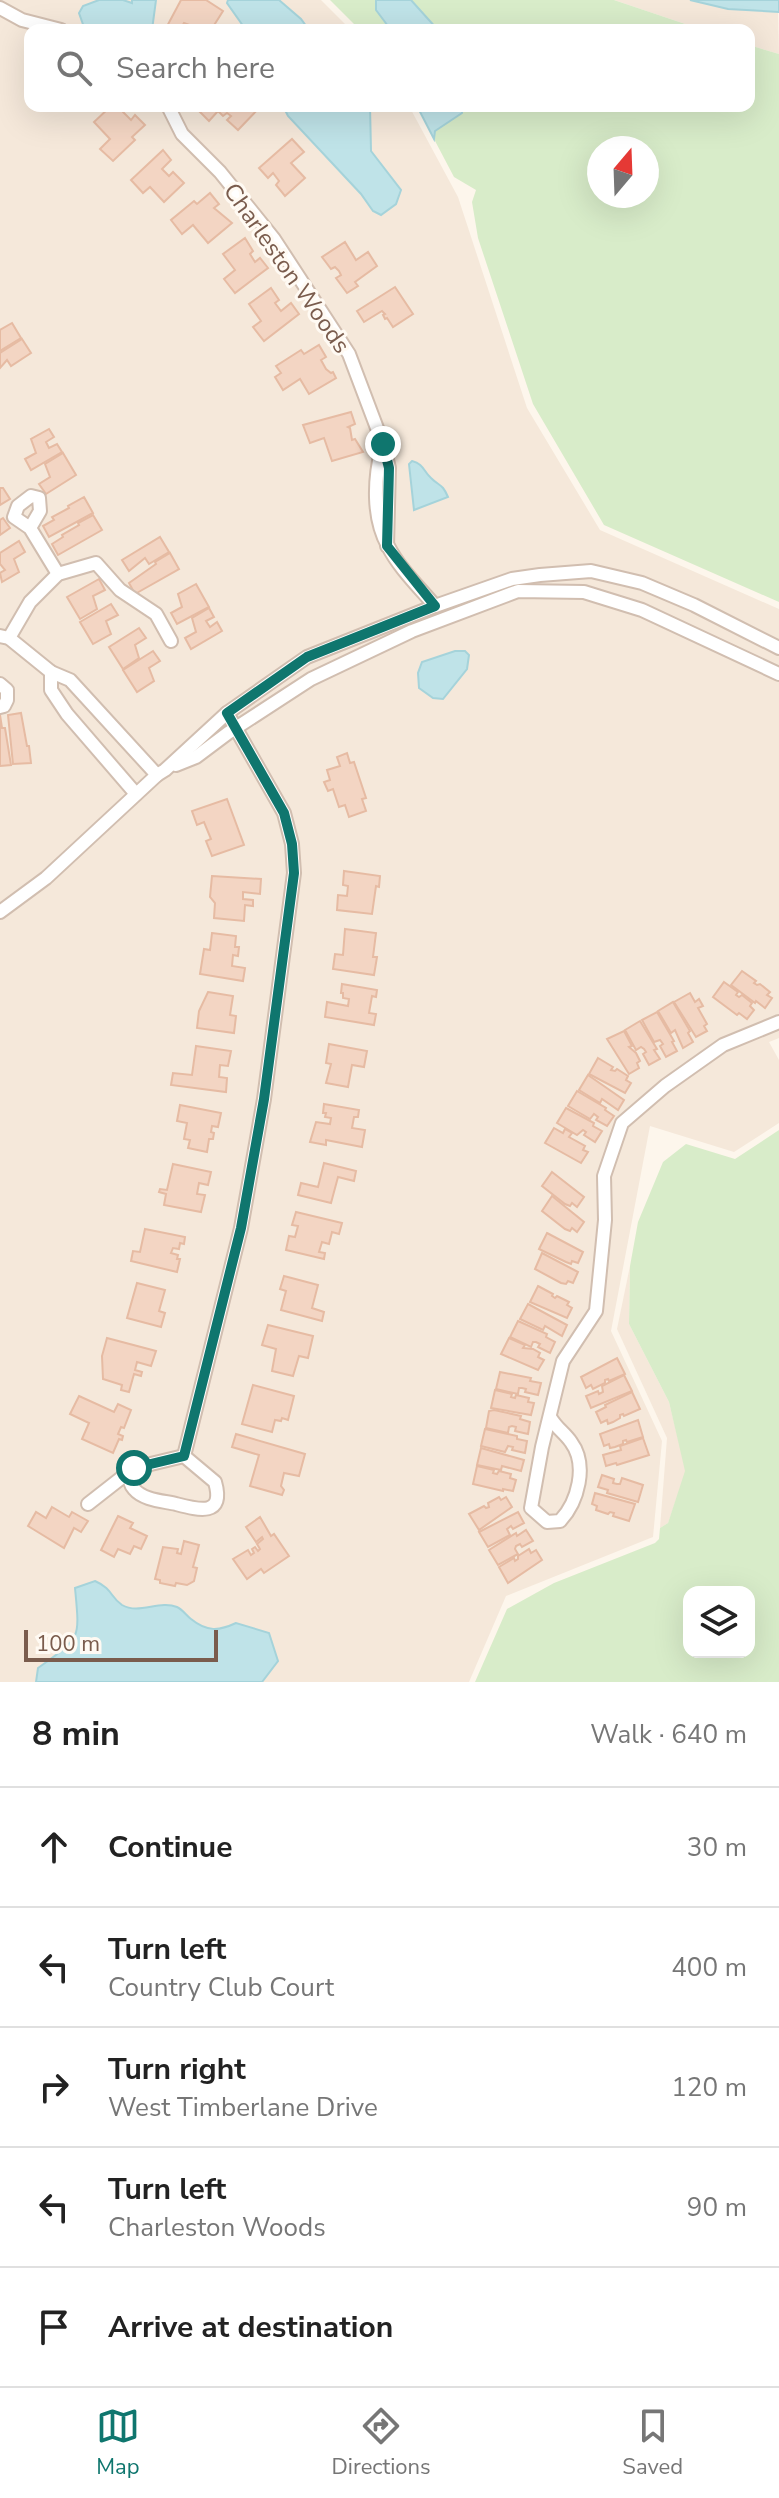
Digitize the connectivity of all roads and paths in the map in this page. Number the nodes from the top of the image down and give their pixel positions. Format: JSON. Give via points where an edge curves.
{"nodes":[{"id":1,"x":0,"y":8,"type":"edge"},
{"id":2,"x":38,"y":24,"type":"edge"},
{"id":3,"x":171,"y":112,"type":"edge"},
{"id":4,"x":30,"y":528,"type":"dead end"},
{"id":5,"x":58,"y":574,"type":"junction"},
{"id":6,"x":435,"y":606,"type":"junction"},
{"id":7,"x":4,"y":637,"type":"edge"},
{"id":8,"x":171,"y":641,"type":"dead end"},
{"id":9,"x":779,"y":648,"type":"edge"},
{"id":10,"x":51,"y":672,"type":"junction"},
{"id":11,"x":779,"y":674,"type":"edge"},
{"id":12,"x":0,"y":684,"type":"edge"},
{"id":13,"x":0,"y":707,"type":"edge"},
{"id":14,"x":227,"y":713,"type":"junction"},
{"id":15,"x":236,"y":727,"type":"junction"},
{"id":16,"x":161,"y":772,"type":"junction"},
{"id":17,"x":136,"y":794,"type":"junction"},
{"id":18,"x":1,"y":910,"type":"edge"},
{"id":19,"x":779,"y":1022,"type":"edge"},
{"id":20,"x":550,"y":1417,"type":"junction"},
{"id":21,"x":184,"y":1456,"type":"junction"},
{"id":22,"x":129,"y":1471,"type":"junction"},
{"id":23,"x":88,"y":1504,"type":"dead end"}],
"edges":[{"from":1,"to":2,"type":"street"},
{"from":3,"to":6,"type":"street","name":"Charleston Woods","via":[[182,134],[274,239],[349,354],[389,468],[387,546]]},
{"from":4,"to":5,"type":"street"},
{"from":5,"to":7,"type":"street"},
{"from":5,"to":8,"type":"street","via":[[96,563],[120,590],[156,614]]},
{"from":6,"to":9,"type":"street","via":[[512,579],[591,571],[642,583]]},
{"from":6,"to":14,"type":"street","via":[[307,657]]},
{"from":7,"to":10,"type":"street"},
{"from":10,"to":16,"type":"street","via":[[70,680]]},
{"from":10,"to":17,"type":"street","via":[[51,690],[67,714]]},
{"from":11,"to":15,"type":"street","via":[[642,610],[584,592],[518,591],[412,631],[311,679]]},
{"from":12,"to":13,"type":"street","via":[[7,690],[7,700]]},
{"from":14,"to":15,"type":"street"},
{"from":14,"to":16,"type":"street"},
{"from":15,"to":16,"type":"street","via":[[196,757]]},
{"from":15,"to":21,"type":"street","via":[[284,813],[294,873],[241,1228]]},
{"from":16,"to":17,"type":"street"},
{"from":17,"to":18,"type":"street","via":[[46,878]]},
{"from":19,"to":20,"type":"street","via":[[723,1045],[622,1123],[604,1176],[596,1311],[563,1361]]},
{"from":20,"to":20,"type":"street","via":[[531,1508],[547,1522],[560,1521],[571,1509],[580,1457]]},
{"from":21,"to":22,"type":"street"},
{"from":21,"to":22,"type":"street","via":[[215,1482],[217,1499],[208,1509],[140,1494]]},
{"from":22,"to":23,"type":"street"}]}
